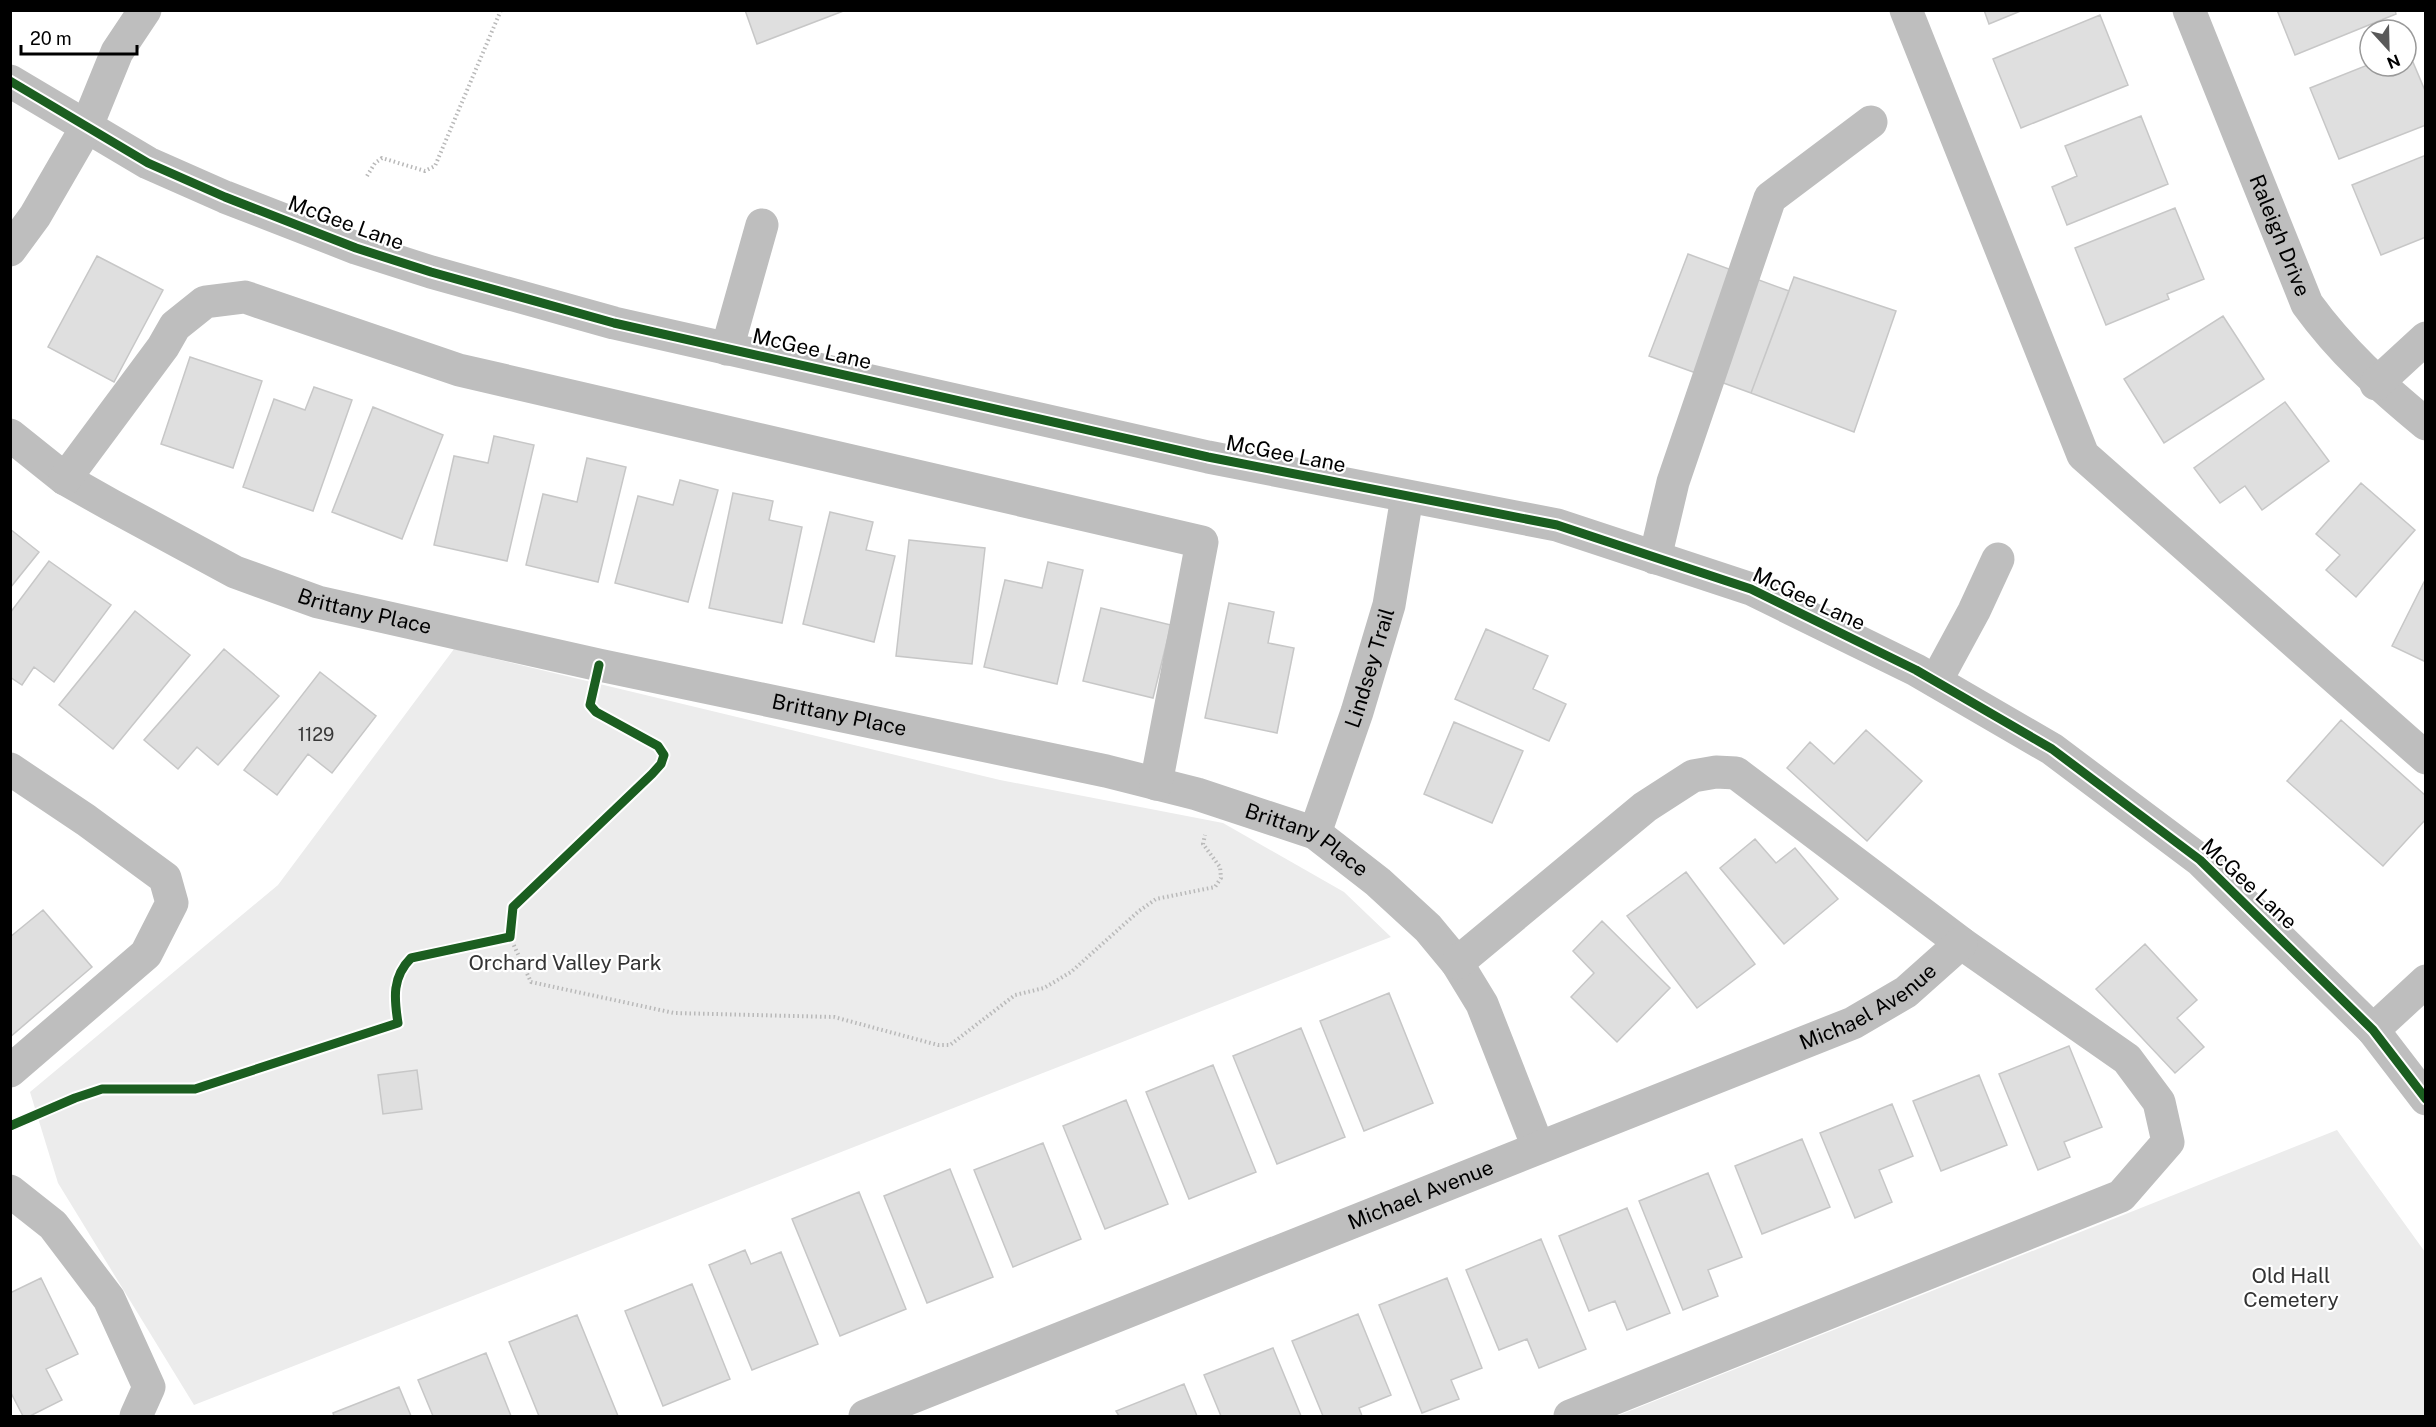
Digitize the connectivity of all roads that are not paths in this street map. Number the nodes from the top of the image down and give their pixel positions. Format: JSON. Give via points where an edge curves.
{"nodes":[{"id":1,"x":145,"y":10,"type":"edge"},
{"id":2,"x":1906,"y":10,"type":"edge"},
{"id":3,"x":2188,"y":10,"type":"edge"},
{"id":4,"x":10,"y":81,"type":"edge"},
{"id":5,"x":1871,"y":122,"type":"dead end"},
{"id":6,"x":86,"y":128,"type":"junction"},
{"id":7,"x":762,"y":225,"type":"dead end"},
{"id":8,"x":10,"y":250,"type":"edge"},
{"id":9,"x":2426,"y":338,"type":"edge"},
{"id":10,"x":727,"y":349,"type":"junction"},
{"id":11,"x":2376,"y":384,"type":"junction"},
{"id":12,"x":2426,"y":424,"type":"edge"},
{"id":13,"x":10,"y":435,"type":"edge"},
{"id":14,"x":65,"y":478,"type":"junction"},
{"id":15,"x":1407,"y":497,"type":"junction"},
{"id":16,"x":1655,"y":558,"type":"junction"},
{"id":17,"x":1998,"y":559,"type":"dead end"},
{"id":18,"x":1936,"y":681,"type":"junction"},
{"id":19,"x":2426,"y":758,"type":"edge"},
{"id":20,"x":10,"y":769,"type":"edge"},
{"id":21,"x":1156,"y":784,"type":"junction"},
{"id":22,"x":1315,"y":833,"type":"junction"},
{"id":23,"x":1961,"y":943,"type":"junction"},
{"id":24,"x":1457,"y":963,"type":"junction"},
{"id":25,"x":2426,"y":981,"type":"edge"},
{"id":26,"x":2373,"y":1030,"type":"junction"},
{"id":27,"x":10,"y":1071,"type":"edge"},
{"id":28,"x":2426,"y":1099,"type":"edge"},
{"id":29,"x":1538,"y":1147,"type":"junction"},
{"id":30,"x":10,"y":1191,"type":"edge"},
{"id":31,"x":136,"y":1416,"type":"edge"},
{"id":32,"x":865,"y":1416,"type":"edge"},
{"id":33,"x":1570,"y":1416,"type":"edge"}],
"edges":[{"from":1,"to":6,"type":"street","via":[[117,52]]},
{"from":2,"to":19,"type":"street","via":[[2083,455]]},
{"from":3,"to":11,"type":"street","name":"Raleigh Drive","via":[[2307,304],[2332,339]]},
{"from":4,"to":6,"type":"street","name":"McGee Lane"},
{"from":5,"to":16,"type":"street","via":[[1770,198],[1673,482]]},
{"from":6,"to":8,"type":"street","via":[[35,216]]},
{"from":6,"to":10,"type":"street","name":"McGee Lane","via":[[148,163],[356,248],[614,323]]},
{"from":7,"to":10,"type":"street"},
{"from":9,"to":11,"type":"street"},
{"from":10,"to":15,"type":"street","name":"McGee Lane","via":[[1208,457]]},
{"from":11,"to":12,"type":"street","name":"Raleigh Drive"},
{"from":13,"to":14,"type":"street","name":"Brittany Place"},
{"from":14,"to":21,"type":"street","name":"Brittany Place","via":[[235,572],[318,602]]},
{"from":14,"to":21,"type":"street","via":[[175,326],[205,302],[245,297],[459,369],[1202,542]]},
{"from":15,"to":16,"type":"street","name":"McGee Lane","via":[[1557,525]]},
{"from":15,"to":22,"type":"street","name":"Lindsey Trail","via":[[1389,604]]},
{"from":16,"to":18,"type":"street","name":"McGee Lane","via":[[1751,590]]},
{"from":17,"to":18,"type":"street"},
{"from":18,"to":26,"type":"street","name":"McGee Lane","via":[[2052,749],[2200,860]]},
{"from":20,"to":27,"type":"street","via":[[165,878],[172,903],[146,954]]},
{"from":21,"to":22,"type":"street","name":"Brittany Place"},
{"from":22,"to":24,"type":"street","name":"Brittany Place","via":[[1378,882],[1428,928]]},
{"from":23,"to":24,"type":"street","via":[[1736,773],[1716,772],[1693,776],[1645,807]]},
{"from":23,"to":29,"type":"street","name":"Michael Avenue","via":[[1906,992],[1853,1023]]},
{"from":23,"to":33,"type":"street","via":[[2127,1059],[2159,1102],[2168,1142],[2121,1196]]},
{"from":24,"to":29,"type":"street","name":"Brittany Place","via":[[1486,1013]]},
{"from":25,"to":26,"type":"street"},
{"from":26,"to":28,"type":"street","name":"McGee Lane"},
{"from":29,"to":32,"type":"street","name":"Michael Avenue"},
{"from":30,"to":31,"type":"street","via":[[53,1225],[109,1299],[149,1387]]}]}
